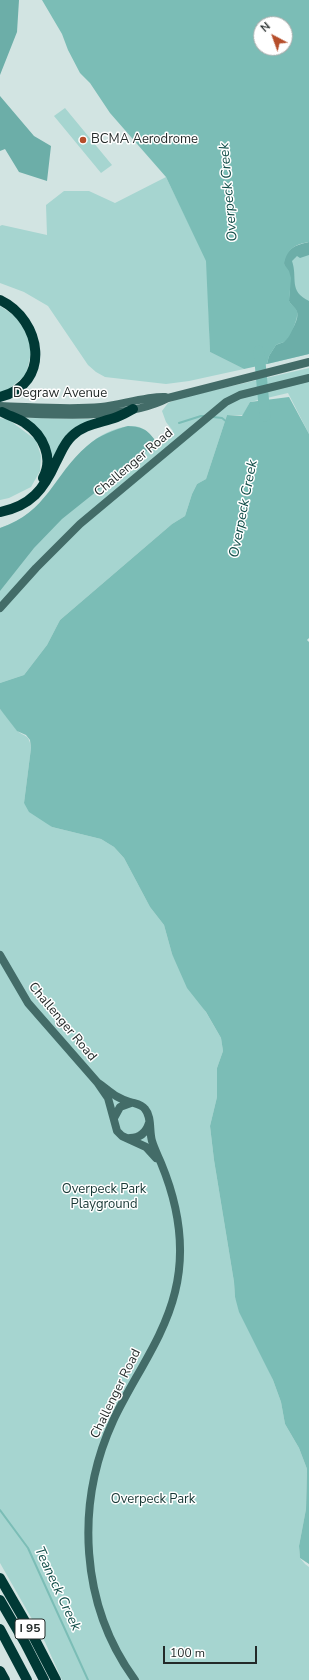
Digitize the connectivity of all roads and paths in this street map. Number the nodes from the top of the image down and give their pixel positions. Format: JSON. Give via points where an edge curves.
{"nodes":[{"id":1,"x":0,"y":300,"type":"edge"},
{"id":2,"x":309,"y":362,"type":"edge"},
{"id":3,"x":309,"y":378,"type":"edge"},
{"id":4,"x":0,"y":397,"type":"edge"},
{"id":5,"x":168,"y":398,"type":"junction"},
{"id":6,"x":1,"y":409,"type":"edge"},
{"id":7,"x":133,"y":409,"type":"junction"},
{"id":8,"x":0,"y":506,"type":"edge"},
{"id":9,"x":0,"y":512,"type":"edge"},
{"id":10,"x":0,"y":608,"type":"edge"},
{"id":11,"x":0,"y":955,"type":"edge"},
{"id":12,"x":97,"y":1082,"type":"junction"},
{"id":13,"x":131,"y":1103,"type":"junction"},
{"id":14,"x":114,"y":1118,"type":"junction"},
{"id":15,"x":149,"y":1123,"type":"junction"},
{"id":16,"x":130,"y":1138,"type":"junction"},
{"id":17,"x":161,"y":1163,"type":"junction"},
{"id":18,"x":0,"y":1578,"type":"edge"},
{"id":19,"x":0,"y":1600,"type":"edge"},
{"id":20,"x":0,"y":1629,"type":"edge"},
{"id":21,"x":0,"y":1671,"type":"edge"},
{"id":22,"x":5,"y":1680,"type":"edge"},
{"id":23,"x":26,"y":1680,"type":"edge"},
{"id":24,"x":44,"y":1680,"type":"edge"},
{"id":25,"x":56,"y":1680,"type":"edge"},
{"id":26,"x":135,"y":1680,"type":"edge"}],
"edges":[{"from":1,"to":4,"type":"highway","via":[[25,320],[36,348],[35,362],[27,380],[12,393]]},
{"from":2,"to":5,"type":"street","name":"Degraw Avenue"},
{"from":3,"to":10,"type":"street","name":"Challenger Road","via":[[240,395],[223,404],[80,524]]},
{"from":5,"to":6,"type":"street","name":"Degraw Avenue","via":[[89,408]]},
{"from":5,"to":7,"type":"street","name":"Degraw Avenue"},
{"from":6,"to":7,"type":"street","name":"Degraw Avenue","via":[[83,414]]},
{"from":6,"to":8,"type":"highway","via":[[25,423],[36,433],[44,445],[47,461],[44,476],[33,491]]},
{"from":7,"to":9,"type":"highway","via":[[88,426],[73,435],[62,450],[41,491],[25,503]]},
{"from":11,"to":12,"type":"street","name":"Challenger Road","via":[[28,1003]]},
{"from":12,"to":13,"type":"street","name":"Challenger Road","via":[[113,1095]]},
{"from":12,"to":14,"type":"street","name":"Challenger Road","via":[[108,1098]]},
{"from":13,"to":14,"type":"street","via":[[120,1107]]},
{"from":13,"to":15,"type":"street","name":"Challenger Road","via":[[144,1108]]},
{"from":14,"to":16,"type":"street","name":"Challenger Road","via":[[116,1130],[122,1136]]},
{"from":15,"to":16,"type":"street","via":[[143,1134],[137,1138]]},
{"from":15,"to":17,"type":"street","name":"Challenger Road","via":[[152,1140]]},
{"from":16,"to":17,"type":"street","name":"Challenger Road","via":[[146,1147]]},
{"from":17,"to":26,"type":"street","name":"Challenger Road","via":[[171,1188],[179,1220],[181,1253],[175,1292],[162,1328],[106,1438],[94,1477],[88,1527],[90,1566],[101,1612],[117,1650]]},
{"from":18,"to":25,"type":"highway","number":"I 95"},
{"from":19,"to":24,"type":"highway","number":"I 95"},
{"from":20,"to":23,"type":"highway"},
{"from":21,"to":22,"type":"highway"}]}
